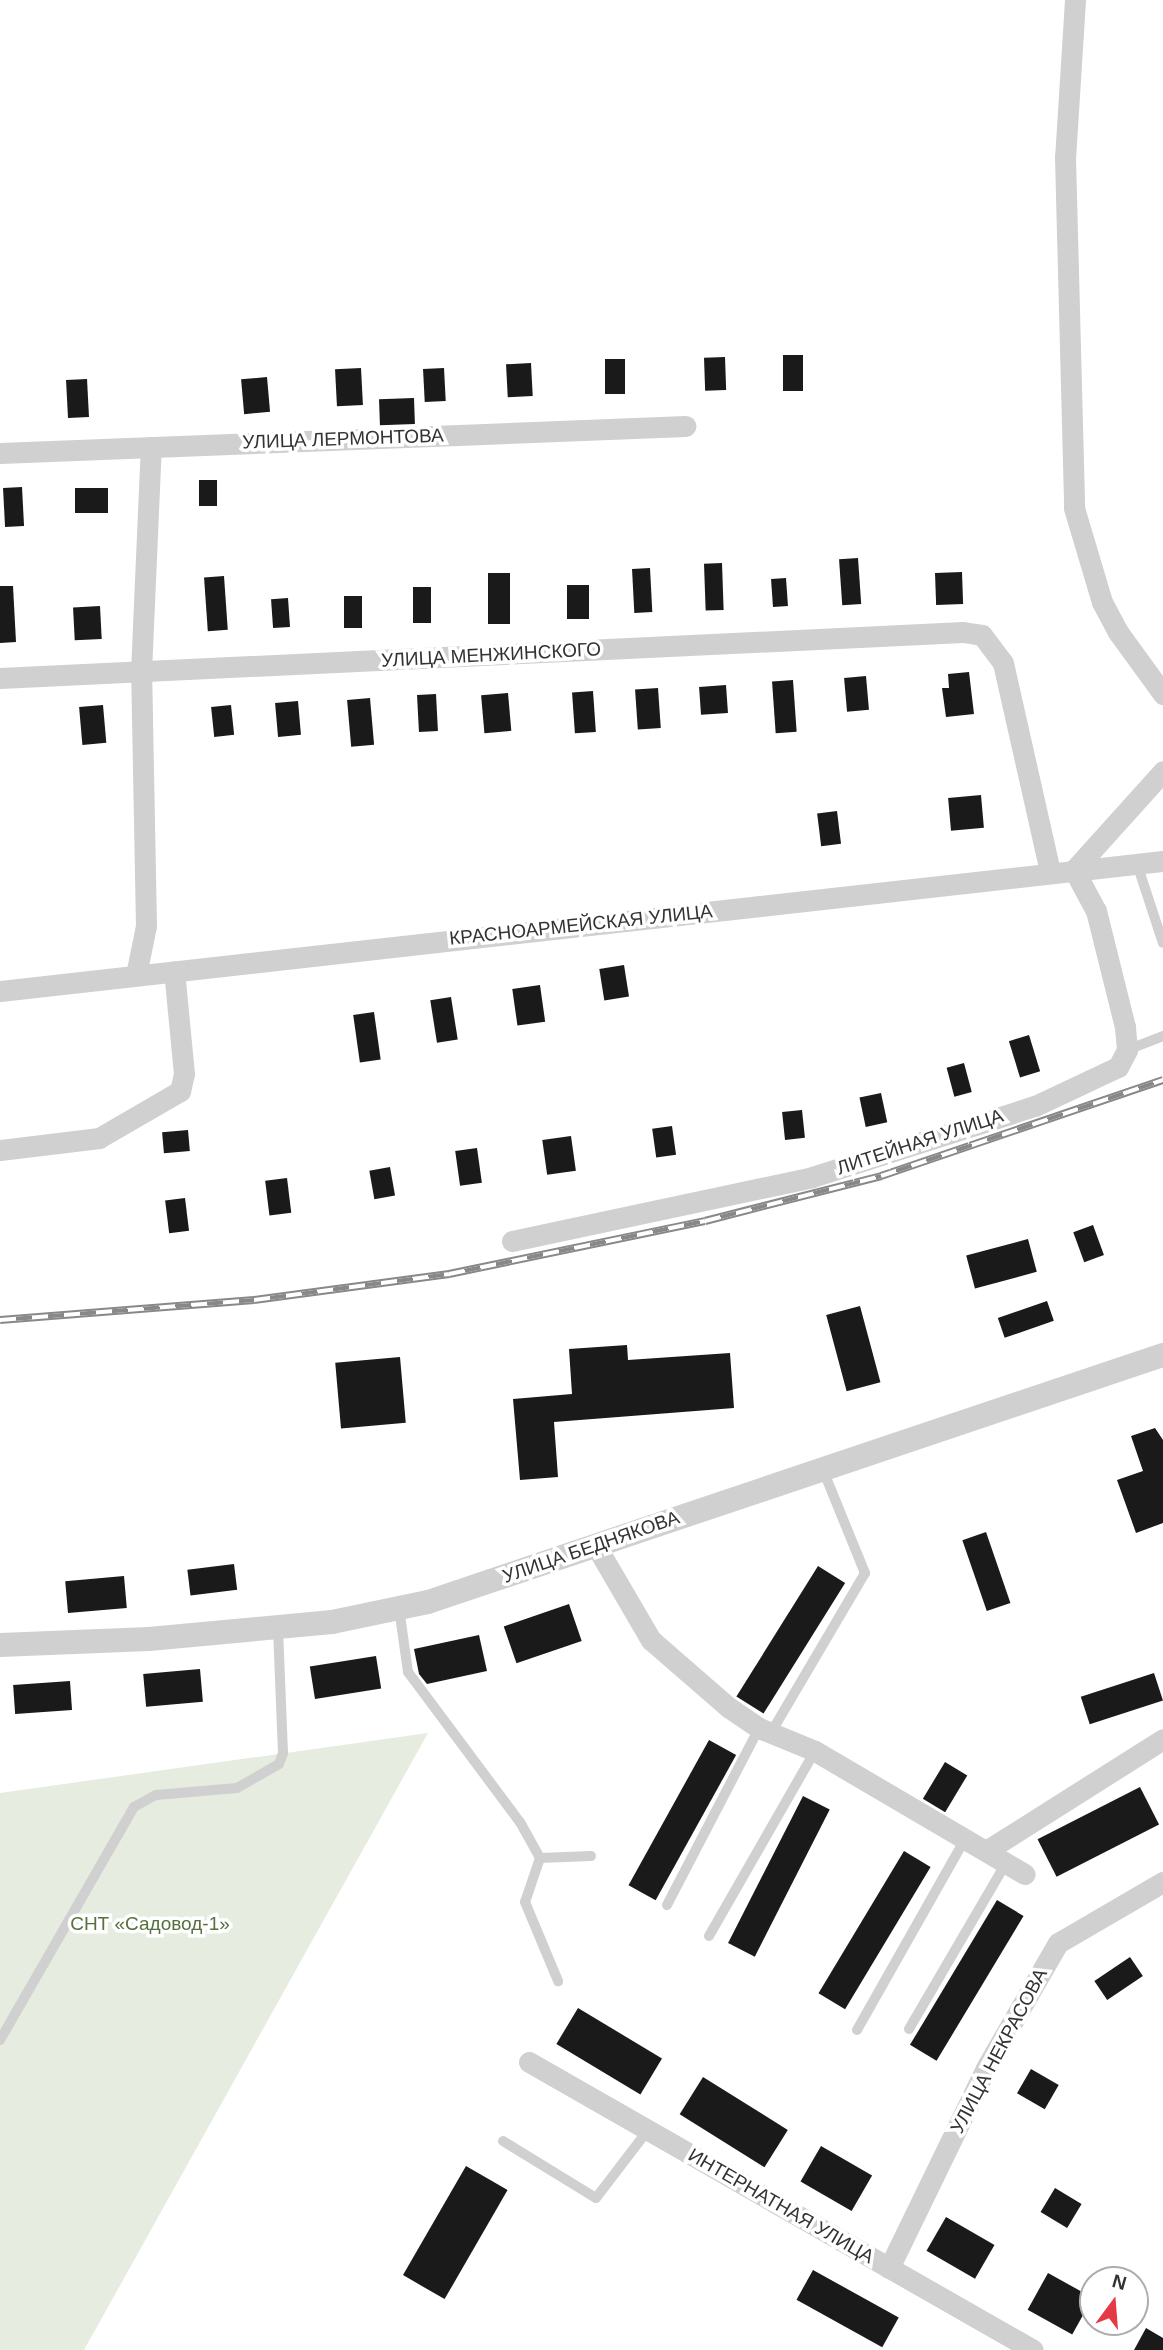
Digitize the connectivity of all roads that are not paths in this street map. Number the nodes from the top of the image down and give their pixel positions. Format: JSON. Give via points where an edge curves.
{"nodes":[{"id":1,"x":1074,"y":0,"type":"edge"},
{"id":2,"x":685,"y":426,"type":"dead end"},
{"id":3,"x":151,"y":447,"type":"junction"},
{"id":4,"x":0,"y":453,"type":"edge"},
{"id":5,"x":141,"y":672,"type":"junction"},
{"id":6,"x":0,"y":678,"type":"edge"},
{"id":7,"x":1163,"y":694,"type":"edge"},
{"id":8,"x":1163,"y":771,"type":"edge"},
{"id":9,"x":1163,"y":861,"type":"edge"},
{"id":10,"x":1137,"y":864,"type":"junction"},
{"id":11,"x":1074,"y":870,"type":"junction"},
{"id":12,"x":1050,"y":872,"type":"junction"},
{"id":13,"x":1163,"y":943,"type":"edge"},
{"id":14,"x":174,"y":971,"type":"junction"},
{"id":15,"x":136,"y":975,"type":"junction"},
{"id":16,"x":0,"y":990,"type":"edge"},
{"id":17,"x":1163,"y":1036,"type":"edge"},
{"id":18,"x":1127,"y":1050,"type":"junction"},
{"id":19,"x":0,"y":1150,"type":"edge"},
{"id":20,"x":512,"y":1241,"type":"dead end"},
{"id":21,"x":1162,"y":1356,"type":"edge"},
{"id":22,"x":823,"y":1469,"type":"junction"},
{"id":23,"x":596,"y":1546,"type":"junction"},
{"id":24,"x":399,"y":1608,"type":"junction"},
{"id":25,"x":278,"y":1627,"type":"junction"},
{"id":26,"x":0,"y":1645,"type":"edge"},
{"id":27,"x":766,"y":1730,"type":"junction"},
{"id":28,"x":1163,"y":1739,"type":"edge"},
{"id":29,"x":815,"y":1751,"type":"junction"},
{"id":30,"x":965,"y":1839,"type":"junction"},
{"id":31,"x":986,"y":1851,"type":"junction"},
{"id":32,"x":592,"y":1856,"type":"dead end"},
{"id":33,"x":540,"y":1858,"type":"junction"},
{"id":34,"x":1006,"y":1863,"type":"junction"},
{"id":35,"x":1025,"y":1874,"type":"dead end"},
{"id":36,"x":1163,"y":1882,"type":"edge"},
{"id":37,"x":667,"y":1905,"type":"dead end"},
{"id":38,"x":709,"y":1936,"type":"dead end"},
{"id":39,"x":558,"y":1981,"type":"dead end"},
{"id":40,"x":909,"y":2029,"type":"dead end"},
{"id":41,"x":857,"y":2030,"type":"dead end"},
{"id":42,"x":0,"y":2040,"type":"edge"},
{"id":43,"x":528,"y":2062,"type":"dead end"},
{"id":44,"x":648,"y":2130,"type":"junction"},
{"id":45,"x":503,"y":2141,"type":"dead end"},
{"id":46,"x":889,"y":2268,"type":"junction"},
{"id":47,"x":1033,"y":2350,"type":"edge"}],
"edges":[{"from":1,"to":7,"type":"street","via":[[1065,157],[1074,508],[1102,602]]},
{"from":2,"to":3,"type":"street","name":"УЛИЦА ЛЕРМОНТОВА"},
{"from":3,"to":4,"type":"street","name":"УЛИЦА ЛЕРМОНТОВА"},
{"from":3,"to":5,"type":"street"},
{"from":5,"to":6,"type":"street","name":"УЛИЦА МЕНЖИНСКОГО"},
{"from":5,"to":12,"type":"street","name":"УЛИЦА МЕНЖИНСКОГО","via":[[950,632],[982,635],[1003,663]]},
{"from":5,"to":15,"type":"street","via":[[146,926]]},
{"from":8,"to":11,"type":"street"},
{"from":9,"to":10,"type":"street","name":"КРАСНОАРМЕЙСКАЯ УЛИЦА"},
{"from":10,"to":11,"type":"street","name":"КРАСНОАРМЕЙСКАЯ УЛИЦА"},
{"from":10,"to":13,"type":"lane"},
{"from":11,"to":12,"type":"street","name":"КРАСНОАРМЕЙСКАЯ УЛИЦА"},
{"from":11,"to":18,"type":"street","via":[[1096,911]]},
{"from":12,"to":14,"type":"street","name":"КРАСНОАРМЕЙСКАЯ УЛИЦА"},
{"from":14,"to":15,"type":"street","name":"КРАСНОАРМЕЙСКАЯ УЛИЦА"},
{"from":14,"to":19,"type":"street","via":[[184,1074],[180,1091],[99,1138]]},
{"from":15,"to":16,"type":"street","name":"КРАСНОАРМЕЙСКАЯ УЛИЦА"},
{"from":17,"to":18,"type":"lane"},
{"from":18,"to":20,"type":"street","name":"ЛИТЕЙНАЯ УЛИЦА","via":[[1106,1075],[1035,1106],[812,1177]]},
{"from":21,"to":22,"type":"street","name":"УЛИЦА БЕДНЯКОВА"},
{"from":22,"to":23,"type":"street","name":"УЛИЦА БЕДНЯКОВА"},
{"from":22,"to":27,"type":"lane","via":[[865,1573]]},
{"from":23,"to":24,"type":"street","name":"УЛИЦА БЕДНЯКОВА"},
{"from":23,"to":27,"type":"street","via":[[651,1640]]},
{"from":24,"to":25,"type":"street","name":"УЛИЦА БЕДНЯКОВА"},
{"from":24,"to":33,"type":"lane","via":[[408,1672],[520,1822]]},
{"from":25,"to":26,"type":"street","name":"УЛИЦА БЕДНЯКОВА","via":[[149,1639]]},
{"from":25,"to":42,"type":"lane","via":[[283,1753],[279,1764],[237,1788],[156,1795],[134,1807]]},
{"from":27,"to":29,"type":"street"},
{"from":27,"to":37,"type":"lane"},
{"from":28,"to":31,"type":"street"},
{"from":29,"to":30,"type":"street"},
{"from":29,"to":38,"type":"lane"},
{"from":30,"to":31,"type":"street"},
{"from":30,"to":41,"type":"lane"},
{"from":31,"to":34,"type":"street"},
{"from":32,"to":33,"type":"lane"},
{"from":33,"to":39,"type":"lane","via":[[525,1902]]},
{"from":34,"to":35,"type":"street"},
{"from":34,"to":40,"type":"lane"},
{"from":36,"to":46,"type":"street","name":"УЛИЦА НЕКРАСОВА","via":[[1058,1943],[986,2068]]},
{"from":43,"to":44,"type":"street","name":"ИНТЕРНАТНАЯ УЛИЦА"},
{"from":44,"to":45,"type":"lane","via":[[596,2198]]},
{"from":44,"to":46,"type":"street","name":"ИНТЕРНАТНАЯ УЛИЦА"},
{"from":46,"to":47,"type":"street","name":"ИНТЕРНАТНАЯ УЛИЦА"}]}
